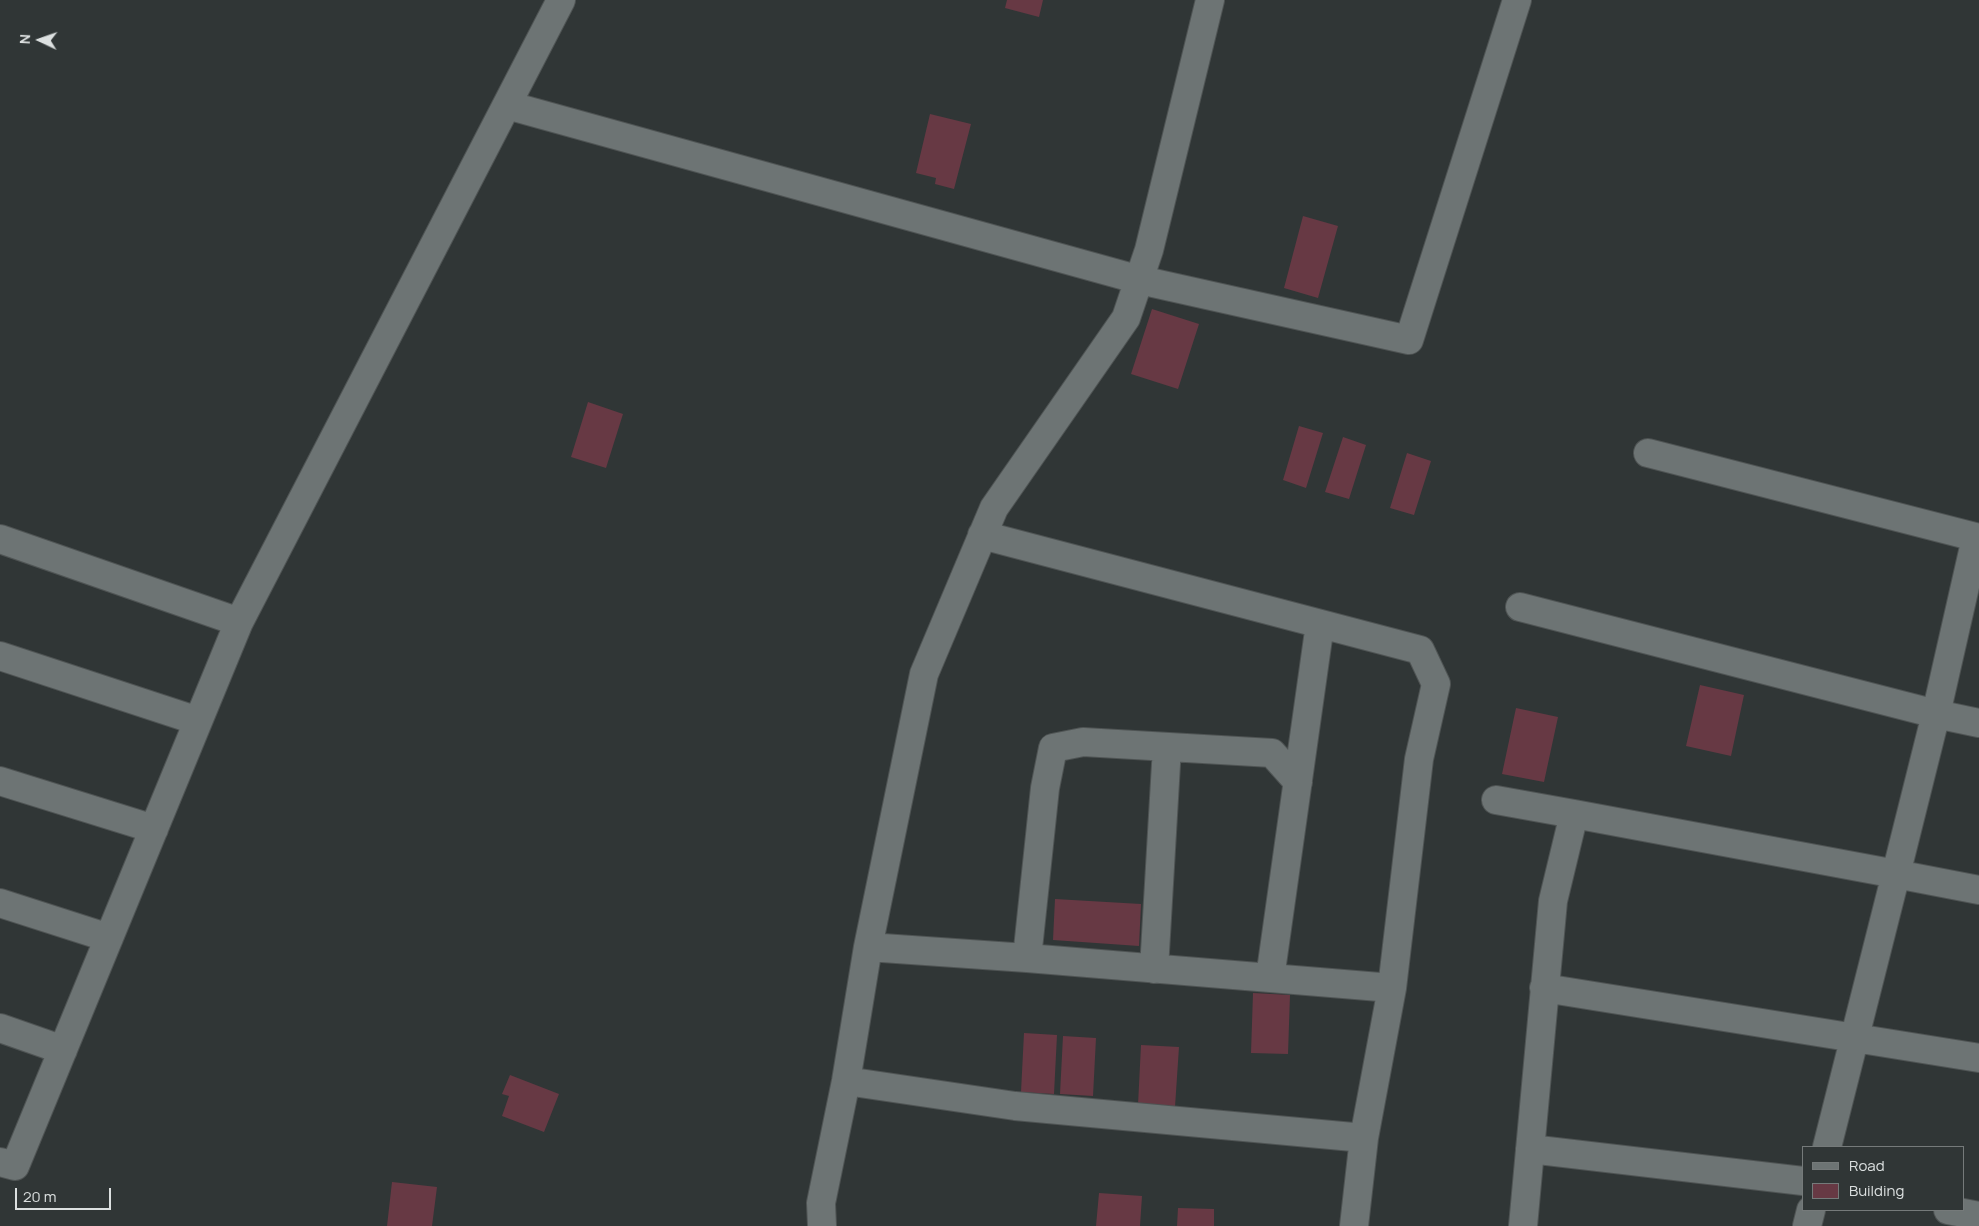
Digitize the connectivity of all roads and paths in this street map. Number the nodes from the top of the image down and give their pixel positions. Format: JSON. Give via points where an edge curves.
{"nodes":[{"id":1,"x":561,"y":0,"type":"edge"},
{"id":2,"x":1210,"y":0,"type":"edge"},
{"id":3,"x":1517,"y":0,"type":"edge"},
{"id":4,"x":507,"y":105,"type":"junction"},
{"id":5,"x":1140,"y":280,"type":"junction"},
{"id":6,"x":1648,"y":453,"type":"dead end"},
{"id":7,"x":982,"y":535,"type":"junction"},
{"id":8,"x":1977,"y":538,"type":"edge"},
{"id":9,"x":0,"y":539,"type":"edge"},
{"id":10,"x":1520,"y":607,"type":"dead end"},
{"id":11,"x":239,"y":622,"type":"junction"},
{"id":12,"x":1320,"y":624,"type":"junction"},
{"id":13,"x":0,"y":656,"type":"edge"},
{"id":14,"x":1936,"y":714,"type":"junction"},
{"id":15,"x":198,"y":721,"type":"junction"},
{"id":16,"x":1979,"y":722,"type":"edge"},
{"id":17,"x":1167,"y":747,"type":"junction"},
{"id":18,"x":0,"y":781,"type":"edge"},
{"id":19,"x":1298,"y":782,"type":"junction"},
{"id":20,"x":1496,"y":800,"type":"dead end"},
{"id":21,"x":1574,"y":814,"type":"junction"},
{"id":22,"x":154,"y":829,"type":"junction"},
{"id":23,"x":1896,"y":874,"type":"junction"},
{"id":24,"x":1979,"y":890,"type":"edge"},
{"id":25,"x":0,"y":903,"type":"edge"},
{"id":26,"x":109,"y":938,"type":"junction"},
{"id":27,"x":868,"y":947,"type":"junction"},
{"id":28,"x":1027,"y":958,"type":"junction"},
{"id":29,"x":1154,"y":969,"type":"junction"},
{"id":30,"x":1270,"y":978,"type":"junction"},
{"id":31,"x":1392,"y":988,"type":"junction"},
{"id":32,"x":1544,"y":988,"type":"junction"},
{"id":33,"x":0,"y":1028,"type":"edge"},
{"id":34,"x":1853,"y":1037,"type":"junction"},
{"id":35,"x":63,"y":1050,"type":"junction"},
{"id":36,"x":1979,"y":1058,"type":"edge"},
{"id":37,"x":846,"y":1081,"type":"junction"},
{"id":38,"x":1364,"y":1138,"type":"junction"},
{"id":39,"x":1826,"y":1146,"type":"edge"},
{"id":40,"x":1530,"y":1149,"type":"junction"},
{"id":41,"x":0,"y":1162,"type":"edge"},
{"id":42,"x":1802,"y":1181,"type":"edge"},
{"id":43,"x":1811,"y":1211,"type":"edge"},
{"id":44,"x":1953,"y":1211,"type":"edge"},
{"id":45,"x":1979,"y":1216,"type":"edge"},
{"id":46,"x":822,"y":1226,"type":"edge"},
{"id":47,"x":1354,"y":1226,"type":"edge"},
{"id":48,"x":1523,"y":1226,"type":"edge"},
{"id":49,"x":1807,"y":1226,"type":"edge"}],
"edges":[{"from":1,"to":4,"type":"street"},
{"from":2,"to":5,"type":"street"},
{"from":3,"to":5,"type":"street","via":[[1408,340]]},
{"from":4,"to":5,"type":"street"},
{"from":4,"to":11,"type":"street"},
{"from":5,"to":7,"type":"street","via":[[1126,318],[994,508]]},
{"from":6,"to":8,"type":"street"},
{"from":7,"to":12,"type":"street"},
{"from":7,"to":27,"type":"street","via":[[924,674]]},
{"from":8,"to":14,"type":"street"},
{"from":9,"to":11,"type":"street"},
{"from":10,"to":14,"type":"street"},
{"from":11,"to":15,"type":"street"},
{"from":12,"to":19,"type":"street"},
{"from":12,"to":31,"type":"street","via":[[1420,650],[1436,684],[1419,759]]},
{"from":13,"to":15,"type":"street"},
{"from":14,"to":16,"type":"street"},
{"from":14,"to":23,"type":"street"},
{"from":15,"to":22,"type":"street"},
{"from":17,"to":19,"type":"street","via":[[1272,753]]},
{"from":17,"to":28,"type":"street","via":[[1083,742],[1053,748],[1045,788]]},
{"from":17,"to":29,"type":"street"},
{"from":18,"to":22,"type":"street"},
{"from":19,"to":30,"type":"street"},
{"from":20,"to":21,"type":"street"},
{"from":21,"to":23,"type":"street"},
{"from":21,"to":32,"type":"street","via":[[1553,901]]},
{"from":22,"to":26,"type":"street"},
{"from":23,"to":24,"type":"street"},
{"from":23,"to":34,"type":"street"},
{"from":25,"to":26,"type":"street"},
{"from":26,"to":35,"type":"street"},
{"from":27,"to":28,"type":"street"},
{"from":27,"to":37,"type":"street"},
{"from":28,"to":29,"type":"street"},
{"from":29,"to":30,"type":"street"},
{"from":30,"to":31,"type":"street"},
{"from":31,"to":38,"type":"street"},
{"from":32,"to":34,"type":"street"},
{"from":32,"to":40,"type":"street"},
{"from":33,"to":35,"type":"street"},
{"from":34,"to":36,"type":"street"},
{"from":34,"to":39,"type":"street"},
{"from":35,"to":41,"type":"street","via":[[15,1166]]},
{"from":37,"to":38,"type":"street","via":[[1015,1106]]},
{"from":37,"to":46,"type":"street","via":[[821,1203]]},
{"from":38,"to":47,"type":"street"},
{"from":40,"to":42,"type":"street"},
{"from":40,"to":48,"type":"street"},
{"from":43,"to":49,"type":"street"},
{"from":44,"to":45,"type":"street"}]}
